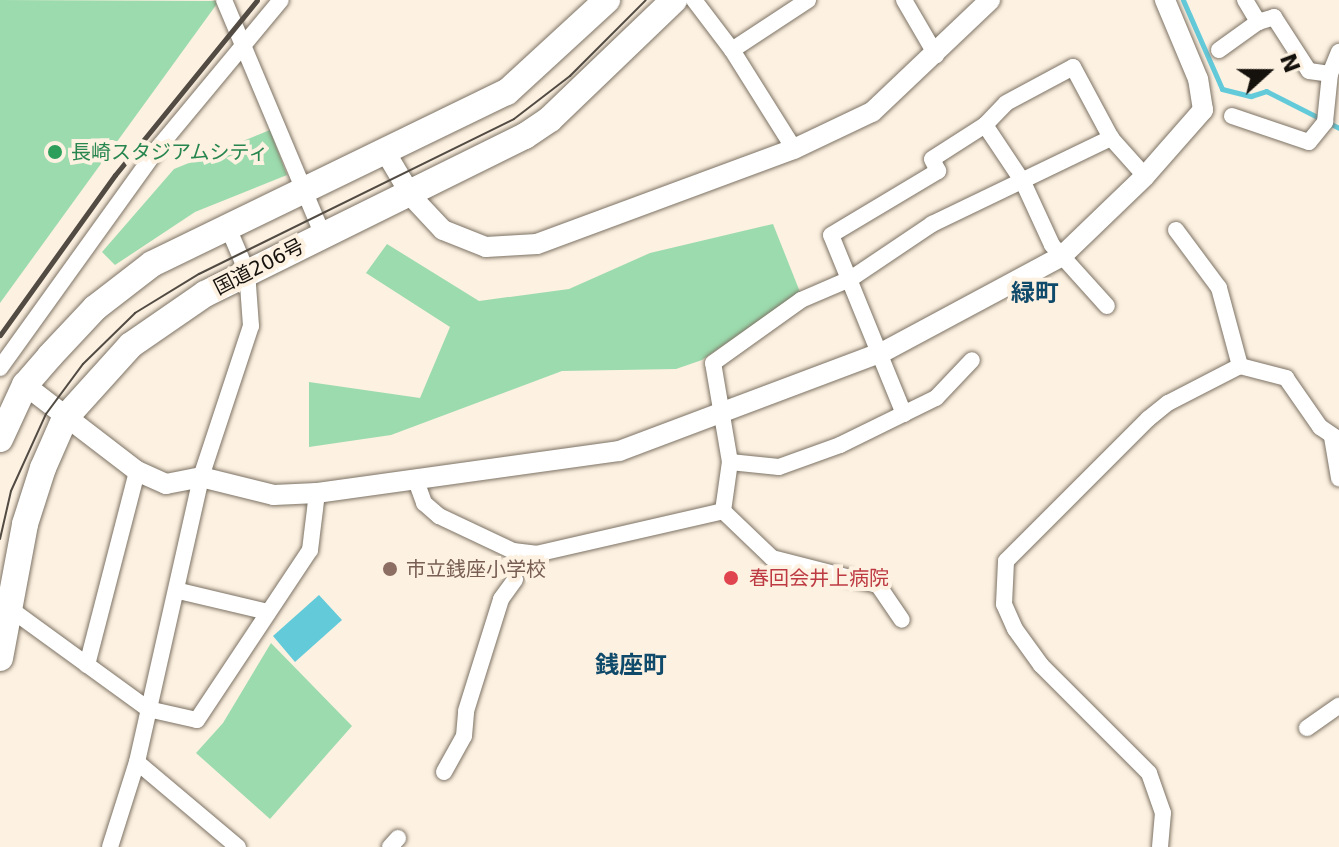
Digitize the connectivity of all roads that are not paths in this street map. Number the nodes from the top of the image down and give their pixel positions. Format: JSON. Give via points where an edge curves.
{"nodes":[{"id":1,"x":224,"y":0,"type":"edge"},
{"id":2,"x":281,"y":0,"type":"edge"},
{"id":3,"x":607,"y":0,"type":"edge"},
{"id":4,"x":674,"y":0,"type":"edge"},
{"id":5,"x":694,"y":0,"type":"edge"},
{"id":6,"x":808,"y":0,"type":"edge"},
{"id":7,"x":904,"y":0,"type":"edge"},
{"id":8,"x":990,"y":0,"type":"edge"},
{"id":9,"x":1165,"y":0,"type":"edge"},
{"id":10,"x":1245,"y":0,"type":"edge"},
{"id":11,"x":1258,"y":22,"type":"junction"},
{"id":12,"x":242,"y":43,"type":"junction"},
{"id":13,"x":732,"y":50,"type":"junction"},
{"id":14,"x":1219,"y":50,"type":"dead end"},
{"id":15,"x":1339,"y":52,"type":"edge"},
{"id":16,"x":936,"y":55,"type":"junction"},
{"id":17,"x":1330,"y":74,"type":"junction"},
{"id":18,"x":1232,"y":116,"type":"dead end"},
{"id":19,"x":985,"y":125,"type":"junction"},
{"id":20,"x":1111,"y":138,"type":"junction"},
{"id":21,"x":794,"y":149,"type":"junction"},
{"id":22,"x":386,"y":153,"type":"junction"},
{"id":23,"x":1145,"y":176,"type":"junction"},
{"id":24,"x":1023,"y":182,"type":"junction"},
{"id":25,"x":305,"y":190,"type":"junction"},
{"id":26,"x":412,"y":197,"type":"junction"},
{"id":27,"x":227,"y":225,"type":"junction"},
{"id":28,"x":1176,"y":230,"type":"dead end"},
{"id":29,"x":323,"y":235,"type":"junction"},
{"id":30,"x":1062,"y":256,"type":"junction"},
{"id":31,"x":247,"y":272,"type":"junction"},
{"id":32,"x":852,"y":278,"type":"junction"},
{"id":33,"x":1107,"y":306,"type":"dead end"},
{"id":34,"x":883,"y":352,"type":"junction"},
{"id":35,"x":972,"y":360,"type":"dead end"},
{"id":36,"x":1240,"y":366,"type":"junction"},
{"id":37,"x":0,"y":368,"type":"edge"},
{"id":38,"x":25,"y":385,"type":"junction"},
{"id":39,"x":724,"y":412,"type":"junction"},
{"id":40,"x":904,"y":414,"type":"junction"},
{"id":41,"x":0,"y":415,"type":"edge"},
{"id":42,"x":65,"y":418,"type":"junction"},
{"id":43,"x":1336,"y":438,"type":"edge"},
{"id":44,"x":0,"y":439,"type":"edge"},
{"id":45,"x":730,"y":462,"type":"junction"},
{"id":46,"x":137,"y":471,"type":"junction"},
{"id":47,"x":201,"y":477,"type":"junction"},
{"id":48,"x":415,"y":478,"type":"junction"},
{"id":49,"x":1339,"y":478,"type":"edge"},
{"id":50,"x":317,"y":493,"type":"junction"},
{"id":51,"x":723,"y":511,"type":"junction"},
{"id":52,"x":515,"y":580,"type":"dead end"},
{"id":53,"x":179,"y":591,"type":"junction"},
{"id":54,"x":9,"y":608,"type":"junction"},
{"id":55,"x":268,"y":612,"type":"junction"},
{"id":56,"x":902,"y":620,"type":"dead end"},
{"id":57,"x":0,"y":658,"type":"edge"},
{"id":58,"x":87,"y":665,"type":"junction"},
{"id":59,"x":1339,"y":706,"type":"edge"},
{"id":60,"x":148,"y":709,"type":"junction"},
{"id":61,"x":1307,"y":728,"type":"dead end"},
{"id":62,"x":137,"y":762,"type":"junction"},
{"id":63,"x":444,"y":772,"type":"dead end"},
{"id":64,"x":110,"y":847,"type":"edge"},
{"id":65,"x":238,"y":847,"type":"edge"},
{"id":66,"x":1160,"y":847,"type":"edge"}],
"edges":[{"from":1,"to":12,"type":"street"},
{"from":2,"to":12,"type":"street"},
{"from":3,"to":22,"type":"highway","via":[[519,83]]},
{"from":4,"to":26,"type":"highway","name":"国道206号","via":[[550,119]]},
{"from":5,"to":13,"type":"street"},
{"from":6,"to":13,"type":"street"},
{"from":7,"to":16,"type":"street"},
{"from":8,"to":16,"type":"street"},
{"from":9,"to":23,"type":"street","via":[[1204,104],[1193,125]]},
{"from":10,"to":11,"type":"street"},
{"from":11,"to":14,"type":"street"},
{"from":11,"to":17,"type":"street","via":[[1274,17],[1302,65]]},
{"from":12,"to":25,"type":"street"},
{"from":12,"to":37,"type":"street","via":[[158,148]]},
{"from":13,"to":21,"type":"street"},
{"from":15,"to":17,"type":"street"},
{"from":16,"to":21,"type":"street","via":[[872,112]]},
{"from":17,"to":18,"type":"street","via":[[1325,122],[1309,142]]},
{"from":19,"to":20,"type":"street","via":[[1006,103],[1073,67]]},
{"from":19,"to":24,"type":"street"},
{"from":19,"to":32,"type":"street","via":[[932,159],[938,171],[831,235]]},
{"from":20,"to":23,"type":"street"},
{"from":20,"to":24,"type":"street"},
{"from":21,"to":26,"type":"street","via":[[522,247],[468,243],[443,230]]},
{"from":22,"to":25,"type":"highway"},
{"from":22,"to":26,"type":"street"},
{"from":23,"to":30,"type":"street"},
{"from":24,"to":30,"type":"street"},
{"from":24,"to":32,"type":"street","via":[[932,224]]},
{"from":25,"to":27,"type":"highway"},
{"from":25,"to":29,"type":"street"},
{"from":26,"to":29,"type":"highway","name":"国道206号"},
{"from":27,"to":31,"type":"street"},
{"from":27,"to":38,"type":"highway","via":[[152,264],[95,308]]},
{"from":28,"to":36,"type":"street","via":[[1219,288]]},
{"from":29,"to":31,"type":"highway","name":"国道206号"},
{"from":30,"to":33,"type":"street"},
{"from":30,"to":34,"type":"street"},
{"from":31,"to":42,"type":"highway","name":"国道206号","via":[[178,310],[131,345]]},
{"from":31,"to":47,"type":"street","via":[[251,326]]},
{"from":32,"to":34,"type":"street"},
{"from":32,"to":39,"type":"street","via":[[801,300],[713,363]]},
{"from":34,"to":39,"type":"street"},
{"from":34,"to":40,"type":"street"},
{"from":35,"to":40,"type":"street","via":[[936,398]]},
{"from":36,"to":43,"type":"street","via":[[1286,378]]},
{"from":36,"to":66,"type":"street","via":[[1148,419],[1013,549],[1004,571],[1008,618],[1028,648],[1149,773],[1163,813]]},
{"from":38,"to":41,"type":"street"},
{"from":38,"to":42,"type":"street"},
{"from":38,"to":44,"type":"highway"},
{"from":39,"to":45,"type":"street"},
{"from":39,"to":48,"type":"street","via":[[619,451]]},
{"from":40,"to":45,"type":"street","via":[[779,467]]},
{"from":42,"to":46,"type":"street"},
{"from":42,"to":54,"type":"highway","name":"国道206号","via":[[25,524]]},
{"from":43,"to":49,"type":"street"},
{"from":45,"to":51,"type":"street"},
{"from":46,"to":47,"type":"street","via":[[166,484]]},
{"from":46,"to":58,"type":"street"},
{"from":47,"to":50,"type":"street","via":[[274,495]]},
{"from":47,"to":53,"type":"street"},
{"from":48,"to":50,"type":"street"},
{"from":48,"to":51,"type":"street","via":[[424,503],[439,516],[513,551],[536,554]]},
{"from":50,"to":55,"type":"street","via":[[310,550]]},
{"from":51,"to":56,"type":"street","via":[[772,558],[878,585]]},
{"from":52,"to":63,"type":"street","via":[[501,599],[466,711],[464,736]]},
{"from":53,"to":55,"type":"street"},
{"from":53,"to":60,"type":"street"},
{"from":54,"to":57,"type":"highway","name":"国道206号"},
{"from":54,"to":58,"type":"street"},
{"from":55,"to":60,"type":"street","via":[[197,720]]},
{"from":58,"to":60,"type":"street"},
{"from":59,"to":61,"type":"street"},
{"from":60,"to":62,"type":"street"},
{"from":62,"to":64,"type":"street"},
{"from":62,"to":65,"type":"street"}]}
